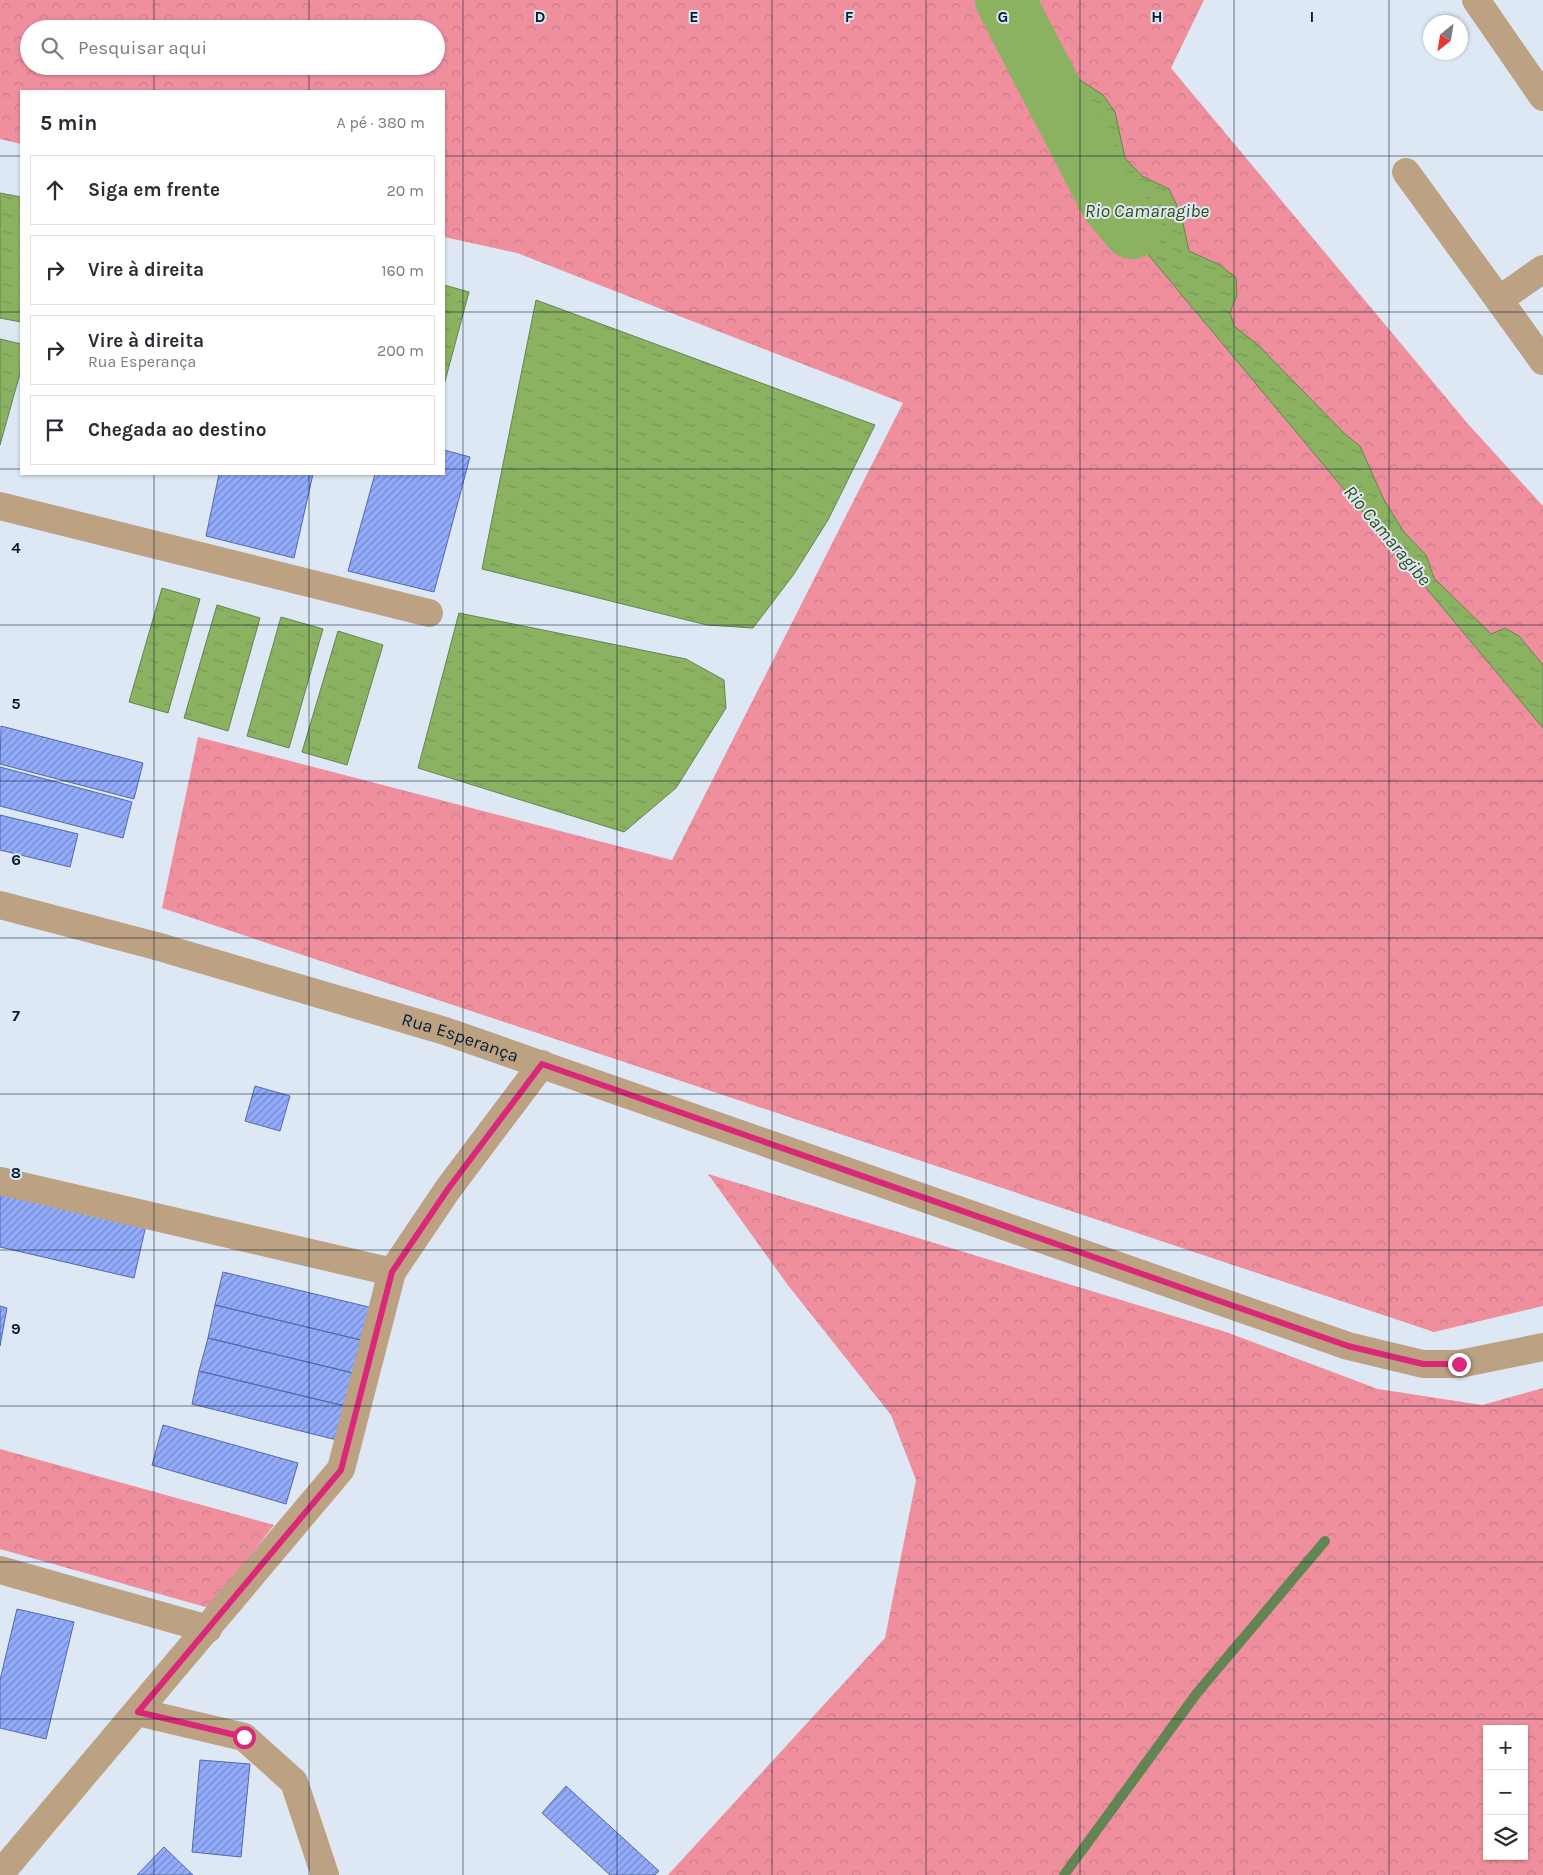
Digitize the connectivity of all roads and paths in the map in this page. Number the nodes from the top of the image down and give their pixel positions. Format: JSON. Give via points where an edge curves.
{"nodes":[{"id":1,"x":1476,"y":0,"type":"edge"},
{"id":2,"x":1543,"y":97,"type":"edge"},
{"id":3,"x":1406,"y":172,"type":"dead end"},
{"id":4,"x":1543,"y":269,"type":"edge"},
{"id":5,"x":1499,"y":300,"type":"junction"},
{"id":6,"x":1543,"y":361,"type":"edge"},
{"id":7,"x":0,"y":506,"type":"edge"},
{"id":8,"x":429,"y":613,"type":"dead end"},
{"id":9,"x":0,"y":905,"type":"edge"},
{"id":10,"x":542,"y":1064,"type":"junction"},
{"id":11,"x":0,"y":1181,"type":"edge"},
{"id":12,"x":392,"y":1272,"type":"junction"},
{"id":13,"x":1543,"y":1347,"type":"edge"},
{"id":14,"x":0,"y":1570,"type":"edge"},
{"id":15,"x":208,"y":1629,"type":"junction"},
{"id":16,"x":138,"y":1712,"type":"junction"},
{"id":17,"x":0,"y":1874,"type":"edge"},
{"id":18,"x":325,"y":1875,"type":"edge"}],
"edges":[{"from":1,"to":2,"type":"street"},
{"from":3,"to":5,"type":"street"},
{"from":4,"to":5,"type":"street"},
{"from":5,"to":6,"type":"street"},
{"from":7,"to":8,"type":"street"},
{"from":9,"to":10,"type":"street","name":"Rua Esperança","via":[[156,946],[445,1031]]},
{"from":10,"to":12,"type":"street","via":[[448,1189]]},
{"from":10,"to":13,"type":"street","name":"Rua Esperança","via":[[1348,1346],[1423,1364],[1459,1364]]},
{"from":11,"to":12,"type":"street"},
{"from":12,"to":15,"type":"street","via":[[341,1470]]},
{"from":14,"to":15,"type":"street"},
{"from":15,"to":16,"type":"street"},
{"from":16,"to":17,"type":"street"},
{"from":16,"to":18,"type":"street","via":[[244,1737],[294,1782]]}]}
